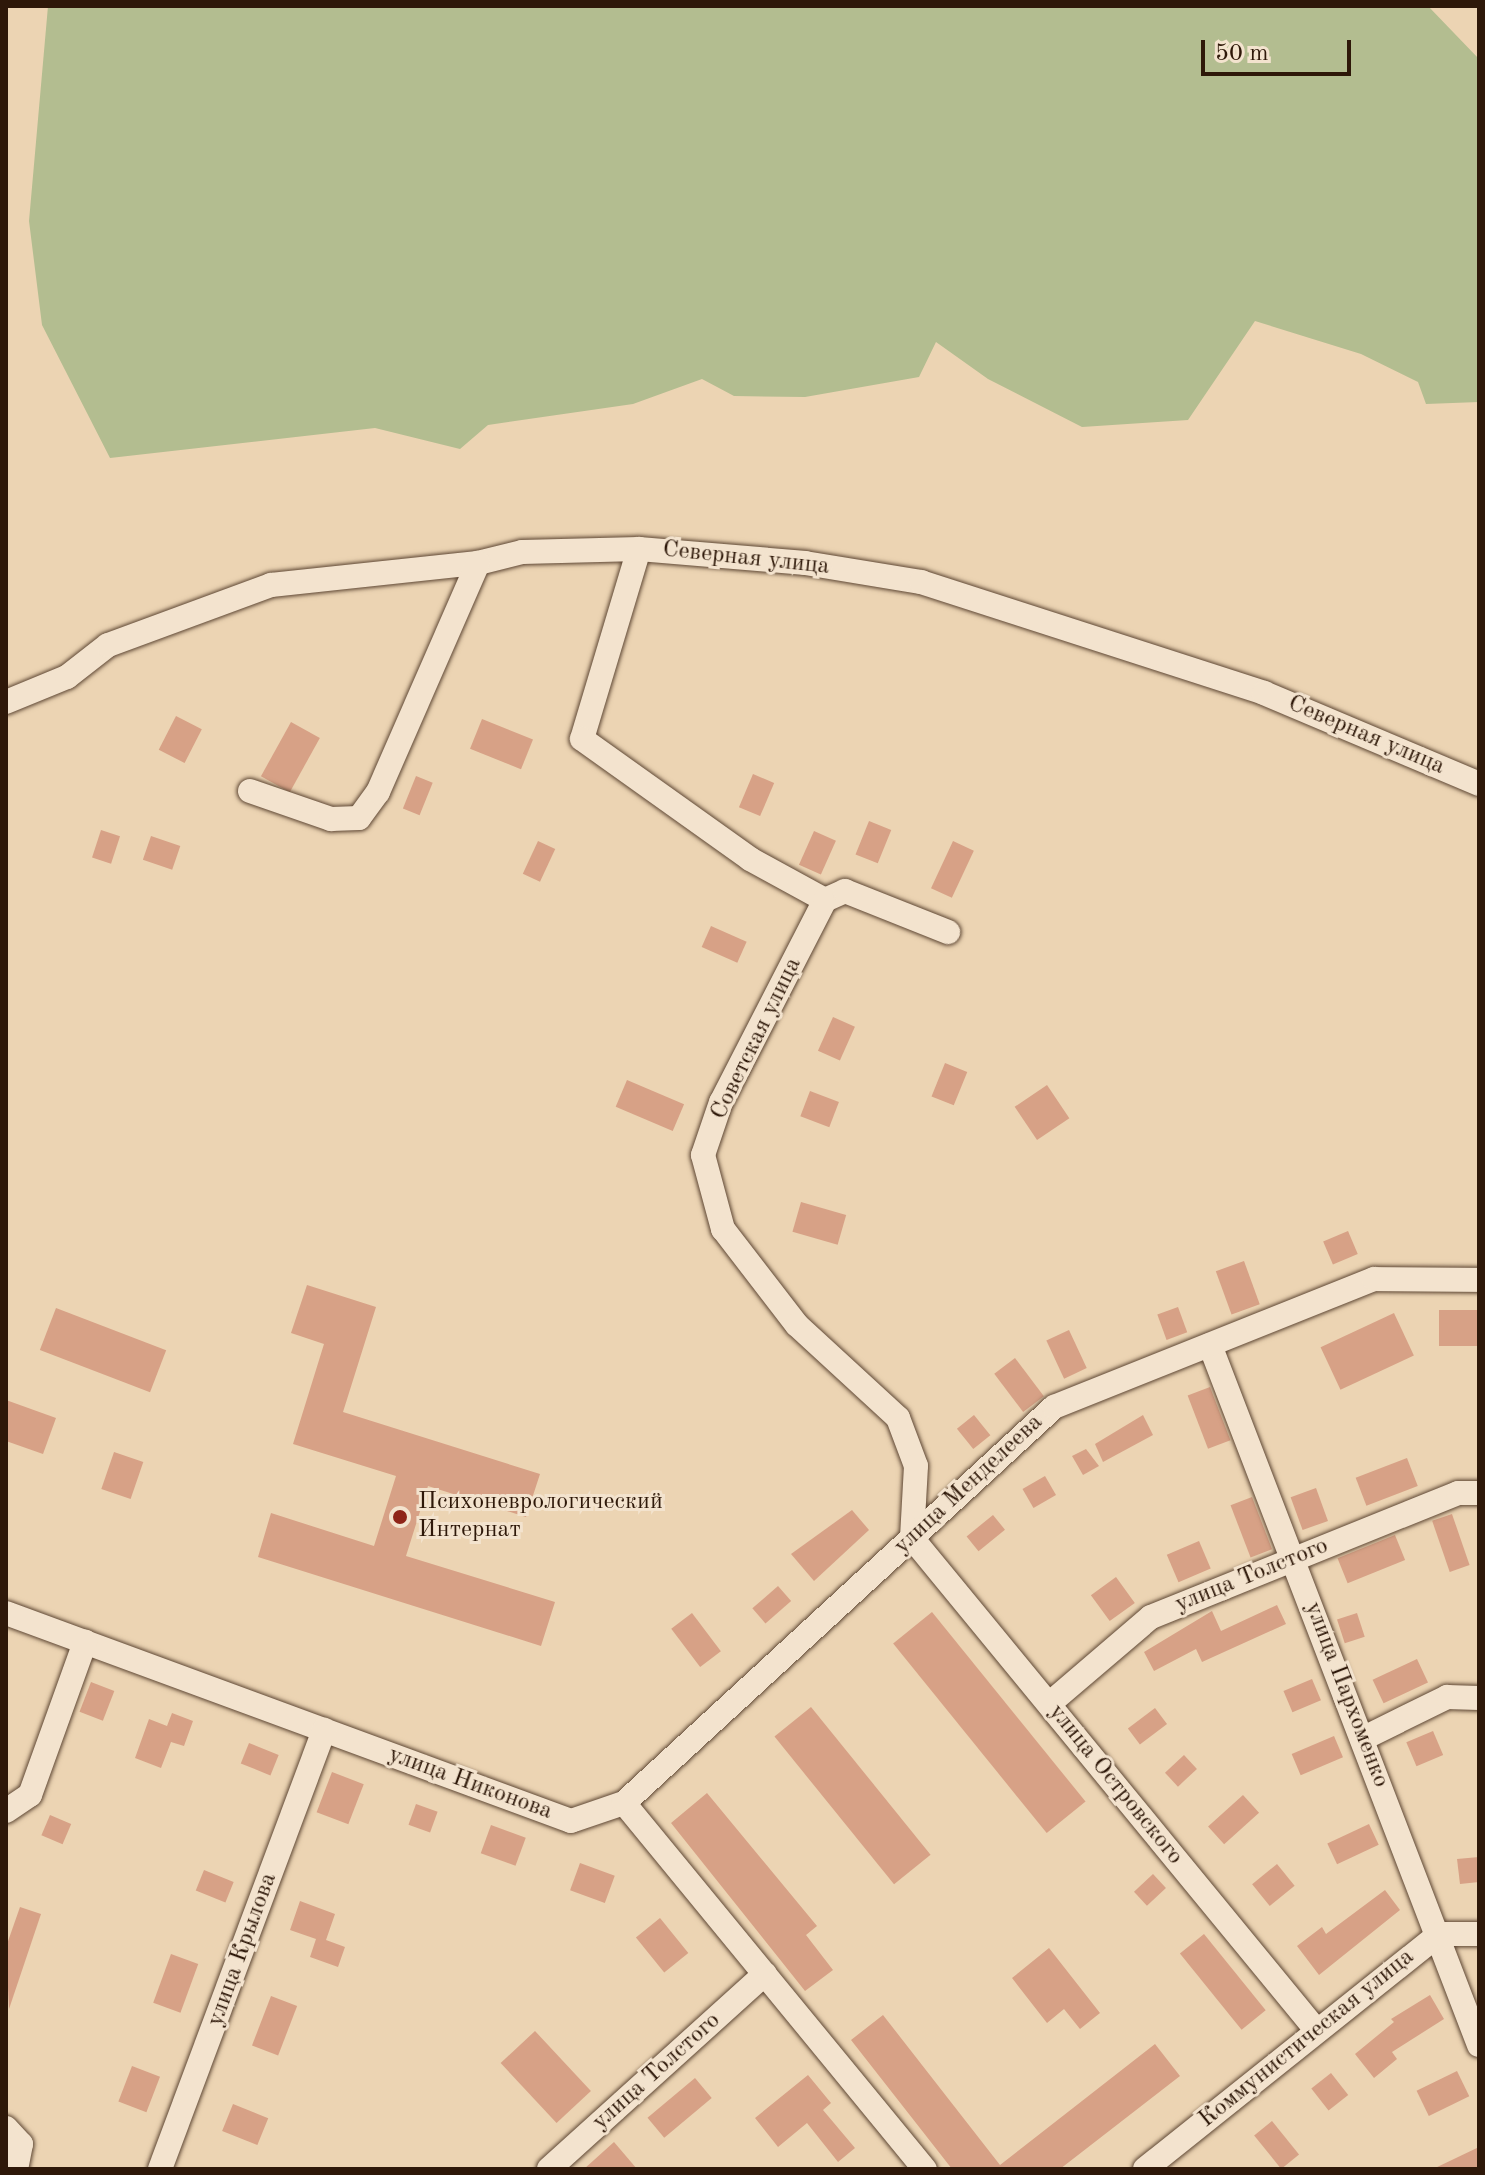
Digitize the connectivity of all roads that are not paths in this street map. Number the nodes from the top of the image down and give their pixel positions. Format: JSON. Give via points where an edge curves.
{"nodes":[{"id":1,"x":639,"y":549,"type":"junction"},
{"id":2,"x":478,"y":563,"type":"junction"},
{"id":3,"x":6,"y":702,"type":"edge"},
{"id":4,"x":1479,"y":784,"type":"edge"},
{"id":5,"x":250,"y":791,"type":"dead end"},
{"id":6,"x":825,"y":900,"type":"junction"},
{"id":7,"x":948,"y":932,"type":"dead end"},
{"id":8,"x":1479,"y":1280,"type":"edge"},
{"id":9,"x":1210,"y":1345,"type":"junction"},
{"id":10,"x":1479,"y":1493,"type":"edge"},
{"id":11,"x":912,"y":1538,"type":"junction"},
{"id":12,"x":1293,"y":1559,"type":"junction"},
{"id":13,"x":6,"y":1613,"type":"edge"},
{"id":14,"x":85,"y":1642,"type":"junction"},
{"id":15,"x":1479,"y":1698,"type":"edge"},
{"id":16,"x":1049,"y":1704,"type":"junction"},
{"id":17,"x":324,"y":1730,"type":"junction"},
{"id":18,"x":1362,"y":1739,"type":"junction"},
{"id":19,"x":624,"y":1803,"type":"junction"},
{"id":20,"x":6,"y":1811,"type":"edge"},
{"id":21,"x":1439,"y":1934,"type":"junction"},
{"id":22,"x":1479,"y":1934,"type":"edge"},
{"id":23,"x":765,"y":1974,"type":"junction"},
{"id":24,"x":1317,"y":2031,"type":"junction"},
{"id":25,"x":1479,"y":2045,"type":"edge"},
{"id":26,"x":6,"y":2128,"type":"edge"},
{"id":27,"x":16,"y":2169,"type":"edge"},
{"id":28,"x":160,"y":2169,"type":"edge"},
{"id":29,"x":549,"y":2169,"type":"edge"},
{"id":30,"x":925,"y":2169,"type":"edge"},
{"id":31,"x":1145,"y":2169,"type":"edge"}],
"edges":[{"from":1,"to":2,"type":"street","name":"Северная улица","via":[[522,552]]},
{"from":1,"to":4,"type":"street","name":"Северная улица","via":[[805,563],[921,582],[1264,693]]},
{"from":1,"to":6,"type":"street","via":[[582,739],[750,859]]},
{"from":2,"to":3,"type":"street","name":"Северная улица","via":[[271,585],[108,645],[67,677]]},
{"from":2,"to":5,"type":"street","via":[[378,792],[359,818],[331,819]]},
{"from":6,"to":7,"type":"street","via":[[845,891]]},
{"from":6,"to":11,"type":"street","name":"Советская улица","via":[[721,1102],[703,1155],[723,1229],[797,1325],[898,1418],[916,1466]]},
{"from":8,"to":9,"type":"street","name":"улица Менделеева","via":[[1374,1279]]},
{"from":9,"to":11,"type":"street","name":"улица Менделеева","via":[[1054,1407]]},
{"from":9,"to":12,"type":"street","name":"улица Пархоменко"},
{"from":10,"to":12,"type":"street","name":"улица Толстого","via":[[1458,1493]]},
{"from":11,"to":16,"type":"street","name":"улица Островского"},
{"from":11,"to":19,"type":"street","name":"улица Менделеева"},
{"from":12,"to":16,"type":"street","name":"улица Толстого","via":[[1151,1617]]},
{"from":12,"to":18,"type":"street","name":"улица Пархоменко"},
{"from":13,"to":14,"type":"street","name":"улица Никонова"},
{"from":14,"to":17,"type":"street","name":"улица Никонова"},
{"from":14,"to":20,"type":"street","via":[[30,1795]]},
{"from":15,"to":18,"type":"street","via":[[1447,1697]]},
{"from":16,"to":24,"type":"street","name":"улица Островского"},
{"from":17,"to":19,"type":"street","name":"улица Никонова","via":[[571,1821]]},
{"from":17,"to":28,"type":"street","name":"улица Крылова"},
{"from":18,"to":21,"type":"street","name":"улица Пархоменко"},
{"from":19,"to":23,"type":"street"},
{"from":21,"to":22,"type":"street","name":"Коммунистическая улица"},
{"from":21,"to":24,"type":"street","name":"Коммунистическая улица"},
{"from":21,"to":25,"type":"street","name":"улица Пархоменко"},
{"from":23,"to":29,"type":"street","name":"улица Толстого"},
{"from":23,"to":30,"type":"street"},
{"from":24,"to":31,"type":"street","name":"Коммунистическая улица"},
{"from":26,"to":27,"type":"street","via":[[21,2144]]}]}
